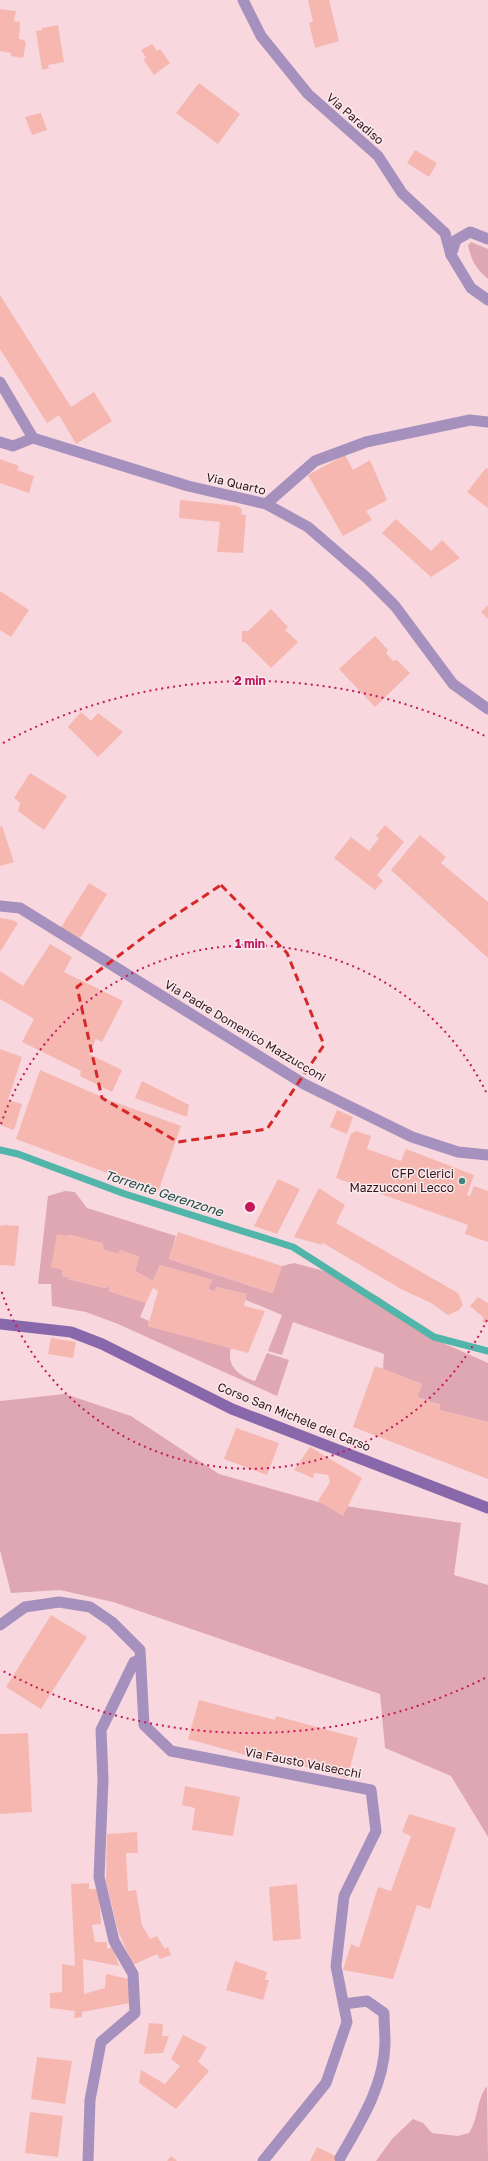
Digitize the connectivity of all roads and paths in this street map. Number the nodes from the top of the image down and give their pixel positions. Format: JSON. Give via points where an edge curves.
{"nodes":[{"id":1,"x":242,"y":0,"type":"edge"},
{"id":2,"x":488,"y":239,"type":"edge"},
{"id":3,"x":450,"y":255,"type":"junction"},
{"id":4,"x":488,"y":300,"type":"edge"},
{"id":5,"x":0,"y":382,"type":"edge"},
{"id":6,"x":488,"y":422,"type":"edge"},
{"id":7,"x":33,"y":438,"type":"junction"},
{"id":8,"x":0,"y":442,"type":"edge"},
{"id":9,"x":266,"y":504,"type":"junction"},
{"id":10,"x":488,"y":709,"type":"edge"},
{"id":11,"x":0,"y":906,"type":"edge"},
{"id":12,"x":488,"y":1156,"type":"edge"},
{"id":13,"x":0,"y":1324,"type":"edge"},
{"id":14,"x":488,"y":1508,"type":"edge"},
{"id":15,"x":0,"y":1626,"type":"edge"},
{"id":16,"x":140,"y":1660,"type":"junction"},
{"id":17,"x":344,"y":2004,"type":"junction"},
{"id":18,"x":340,"y":2158,"type":"dead end"},
{"id":19,"x":88,"y":2161,"type":"edge"},
{"id":20,"x":263,"y":2161,"type":"edge"}],
"edges":[{"from":1,"to":3,"type":"street","name":"Via Paradiso","via":[[261,36],[308,94],[378,156],[402,193],[445,233]]},
{"from":2,"to":3,"type":"street","via":[[470,232],[456,240]]},
{"from":3,"to":4,"type":"street","name":"Via Paradiso","via":[[471,288]]},
{"from":5,"to":7,"type":"street"},
{"from":6,"to":9,"type":"street","via":[[470,420],[366,442],[315,461]]},
{"from":7,"to":8,"type":"street","via":[[13,446]]},
{"from":7,"to":9,"type":"street","name":"Via Quarto","via":[[188,486]]},
{"from":9,"to":10,"type":"street","name":"Via Quarto","via":[[308,528],[367,578],[395,606],[453,684]]},
{"from":11,"to":12,"type":"street","name":"Via Padre Domenico Mazzucconi","via":[[20,908],[304,1084],[412,1137],[458,1152]]},
{"from":13,"to":14,"type":"main road","name":"Corso San Michele del Carso","via":[[47,1328],[77,1334],[232,1409]]},
{"from":15,"to":16,"type":"street","name":"Via Fausto Valsecchi","via":[[25,1607],[59,1602],[90,1607],[112,1622],[140,1650]]},
{"from":16,"to":17,"type":"street","name":"Via Fausto Valsecchi","via":[[144,1725],[171,1751],[371,1790],[376,1830],[344,1896],[336,1966]]},
{"from":16,"to":19,"type":"street","via":[[134,1662],[101,1730],[99,1877],[114,1941],[133,1974],[136,2013],[101,2042],[90,2100]]},
{"from":17,"to":18,"type":"street","via":[[367,2002],[384,2013],[385,2045],[378,2084],[365,2114]]},
{"from":17,"to":20,"type":"street","name":"Via Fausto Valsecchi","via":[[347,2022],[326,2083]]}]}
